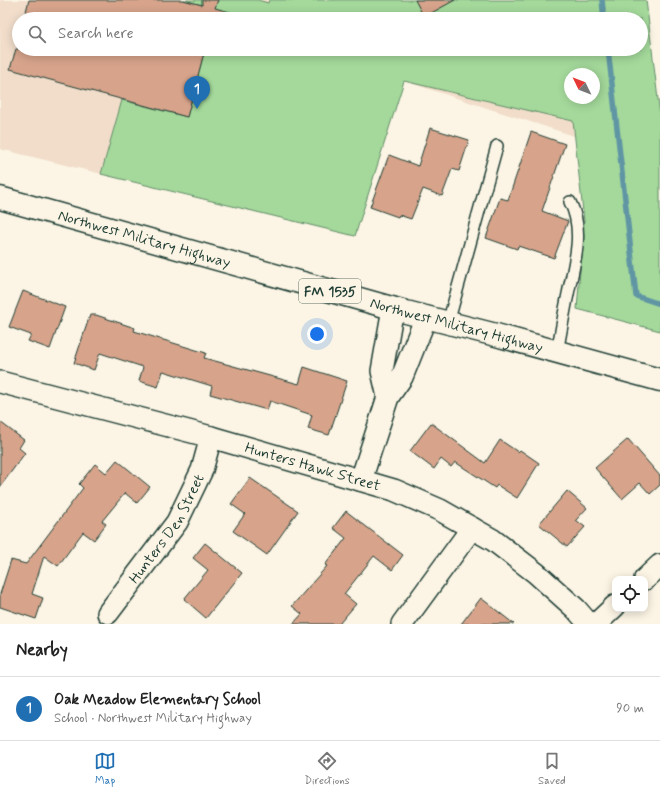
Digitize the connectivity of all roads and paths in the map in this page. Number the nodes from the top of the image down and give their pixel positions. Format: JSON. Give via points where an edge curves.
{"nodes":[{"id":1,"x":497,"y":146,"type":"dead end"},
{"id":2,"x":0,"y":198,"type":"edge"},
{"id":3,"x":570,"y":202,"type":"dead end"},
{"id":4,"x":393,"y":308,"type":"junction"},
{"id":5,"x":426,"y":317,"type":"junction"},
{"id":6,"x":448,"y":323,"type":"junction"},
{"id":7,"x":557,"y":352,"type":"junction"},
{"id":8,"x":660,"y":380,"type":"edge"},
{"id":9,"x":0,"y":382,"type":"edge"},
{"id":10,"x":388,"y":397,"type":"junction"},
{"id":11,"x":211,"y":437,"type":"junction"},
{"id":12,"x":361,"y":480,"type":"junction"},
{"id":13,"x":472,"y":528,"type":"junction"},
{"id":14,"x":660,"y":565,"type":"edge"},
{"id":15,"x":648,"y":576,"type":"edge"},
{"id":16,"x":612,"y":609,"type":"edge"},
{"id":17,"x":108,"y":613,"type":"dead end"},
{"id":18,"x":402,"y":624,"type":"edge"},
{"id":19,"x":589,"y":624,"type":"edge"},
{"id":20,"x":596,"y":624,"type":"edge"}],
"edges":[{"from":1,"to":6,"type":"lane"},
{"from":2,"to":4,"type":"main road","name":"Northwest Military Highway","number":"FM 1535"},
{"from":3,"to":7,"type":"lane","via":[[575,212],[578,232],[576,263]]},
{"from":4,"to":5,"type":"main road","name":"Northwest Military Highway","number":"FM 1535"},
{"from":4,"to":10,"type":"street","via":[[382,371]]},
{"from":5,"to":6,"type":"main road","name":"Northwest Military Highway","number":"FM 1535"},
{"from":5,"to":10,"type":"street","via":[[402,377]]},
{"from":6,"to":7,"type":"main road","name":"Northwest Military Highway","number":"FM 1535"},
{"from":7,"to":8,"type":"main road","name":"Northwest Military Highway","number":"FM 1535"},
{"from":9,"to":11,"type":"street","name":"Hunters Hawk Street"},
{"from":10,"to":12,"type":"street"},
{"from":11,"to":12,"type":"street","name":"Hunters Hawk Street"},
{"from":11,"to":17,"type":"street","name":"Hunters Den Street","via":[[202,470],[177,522]]},
{"from":12,"to":13,"type":"street","name":"Hunters Hawk Street","via":[[394,490],[440,510]]},
{"from":13,"to":18,"type":"street"},
{"from":13,"to":19,"type":"street","name":"Hunters Hawk Street","via":[[493,540],[536,573]]},
{"from":14,"to":15,"type":"street"},
{"from":16,"to":20,"type":"street"}]}
